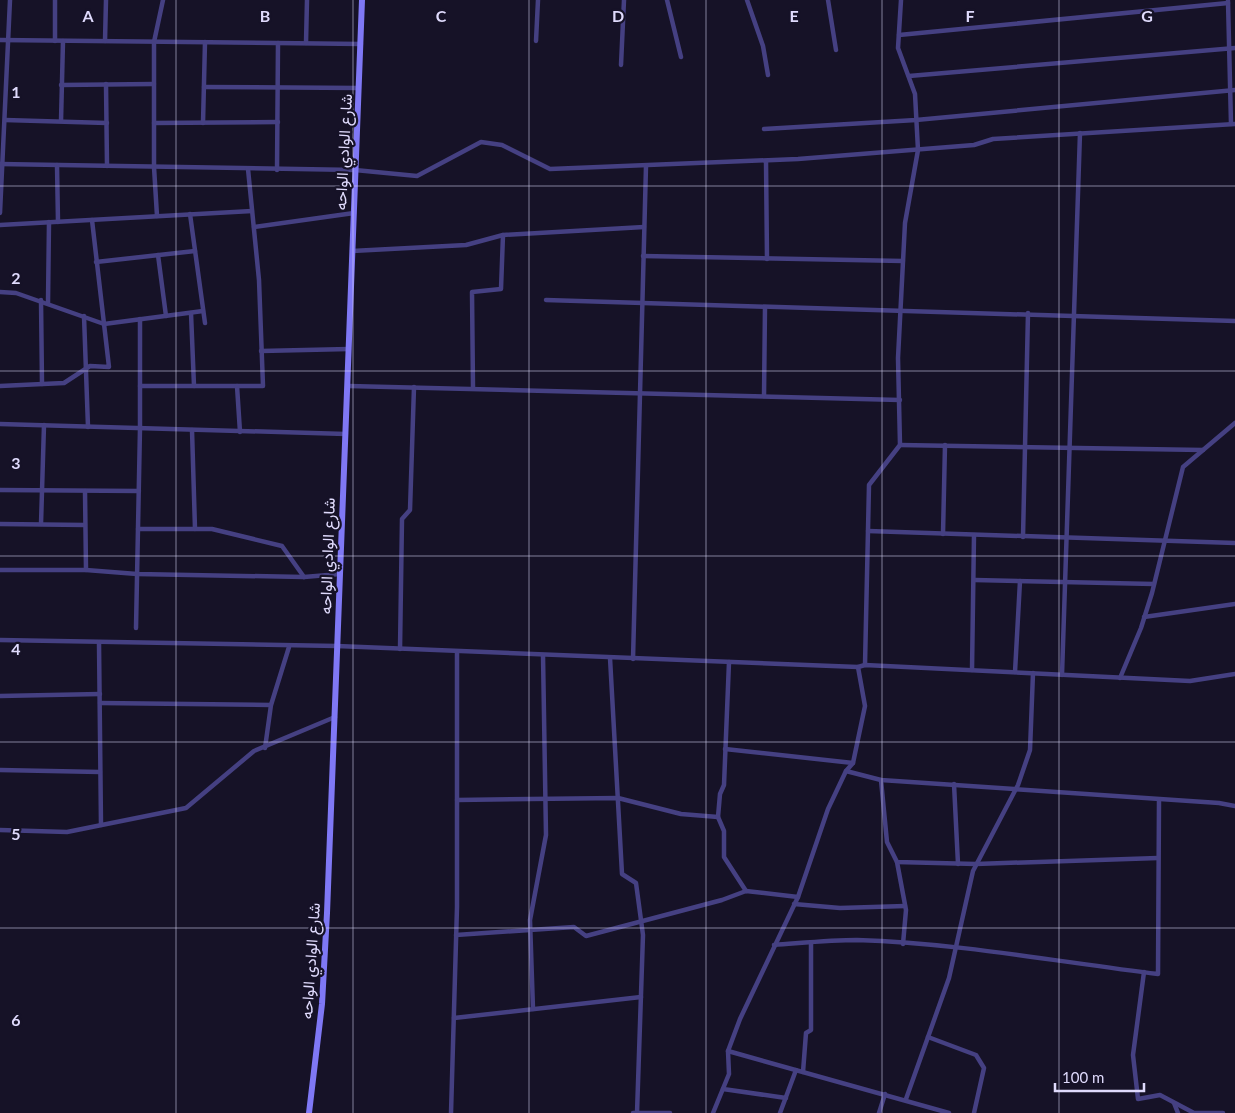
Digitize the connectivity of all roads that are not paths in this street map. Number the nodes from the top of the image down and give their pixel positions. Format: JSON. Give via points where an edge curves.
{"nodes":[{"id":1,"x":10,"y":0,"type":"edge"},
{"id":2,"x":55,"y":0,"type":"edge"},
{"id":3,"x":106,"y":0,"type":"edge"},
{"id":4,"x":163,"y":0,"type":"edge"},
{"id":5,"x":307,"y":0,"type":"edge"},
{"id":6,"x":362,"y":0,"type":"edge"},
{"id":7,"x":538,"y":0,"type":"edge"},
{"id":8,"x":624,"y":0,"type":"edge"},
{"id":9,"x":667,"y":0,"type":"edge"},
{"id":10,"x":747,"y":0,"type":"edge"},
{"id":11,"x":828,"y":0,"type":"edge"},
{"id":12,"x":901,"y":0,"type":"edge"},
{"id":13,"x":1228,"y":1,"type":"edge"},
{"id":14,"x":899,"y":35,"type":"junction"},
{"id":15,"x":0,"y":40,"type":"edge"},
{"id":16,"x":8,"y":40,"type":"junction"},
{"id":17,"x":55,"y":41,"type":"junction"},
{"id":18,"x":62,"y":41,"type":"junction"},
{"id":19,"x":105,"y":41,"type":"junction"},
{"id":20,"x":536,"y":41,"type":"dead end"},
{"id":21,"x":154,"y":42,"type":"junction"},
{"id":22,"x":205,"y":42,"type":"junction"},
{"id":23,"x":278,"y":43,"type":"junction"},
{"id":24,"x":306,"y":44,"type":"junction"},
{"id":25,"x":361,"y":44,"type":"junction"},
{"id":26,"x":1229,"y":48,"type":"junction"},
{"id":27,"x":1235,"y":48,"type":"edge"},
{"id":28,"x":836,"y":50,"type":"dead end"},
{"id":29,"x":681,"y":57,"type":"dead end"},
{"id":30,"x":621,"y":65,"type":"dead end"},
{"id":31,"x":768,"y":75,"type":"dead end"},
{"id":32,"x":909,"y":76,"type":"junction"},
{"id":33,"x":106,"y":84,"type":"junction"},
{"id":34,"x":154,"y":84,"type":"junction"},
{"id":35,"x":61,"y":85,"type":"junction"},
{"id":36,"x":204,"y":87,"type":"junction"},
{"id":37,"x":278,"y":87,"type":"junction"},
{"id":38,"x":359,"y":88,"type":"junction"},
{"id":39,"x":1232,"y":91,"type":"edge"},
{"id":40,"x":4,"y":120,"type":"junction"},
{"id":41,"x":916,"y":120,"type":"junction"},
{"id":42,"x":61,"y":121,"type":"junction"},
{"id":43,"x":107,"y":122,"type":"junction"},
{"id":44,"x":278,"y":122,"type":"junction"},
{"id":45,"x":154,"y":123,"type":"junction"},
{"id":46,"x":203,"y":123,"type":"junction"},
{"id":47,"x":1233,"y":124,"type":"edge"},
{"id":48,"x":764,"y":130,"type":"dead end"},
{"id":49,"x":1080,"y":134,"type":"junction"},
{"id":50,"x":918,"y":150,"type":"junction"},
{"id":51,"x":766,"y":161,"type":"junction"},
{"id":52,"x":1,"y":164,"type":"edge"},
{"id":53,"x":57,"y":165,"type":"junction"},
{"id":54,"x":107,"y":166,"type":"junction"},
{"id":55,"x":646,"y":166,"type":"junction"},
{"id":56,"x":154,"y":167,"type":"junction"},
{"id":57,"x":248,"y":169,"type":"junction"},
{"id":58,"x":277,"y":170,"type":"junction"},
{"id":59,"x":355,"y":170,"type":"junction"},
{"id":60,"x":0,"y":207,"type":"edge"},
{"id":61,"x":252,"y":211,"type":"junction"},
{"id":62,"x":0,"y":213,"type":"edge"},
{"id":63,"x":354,"y":213,"type":"junction"},
{"id":64,"x":190,"y":214,"type":"junction"},
{"id":65,"x":157,"y":216,"type":"junction"},
{"id":66,"x":92,"y":220,"type":"junction"},
{"id":67,"x":49,"y":222,"type":"junction"},
{"id":68,"x":58,"y":222,"type":"junction"},
{"id":69,"x":0,"y":225,"type":"edge"},
{"id":70,"x":254,"y":227,"type":"junction"},
{"id":71,"x":644,"y":227,"type":"junction"},
{"id":72,"x":503,"y":235,"type":"junction"},
{"id":73,"x":195,"y":251,"type":"junction"},
{"id":74,"x":352,"y":251,"type":"junction"},
{"id":75,"x":158,"y":255,"type":"junction"},
{"id":76,"x":644,"y":256,"type":"junction"},
{"id":77,"x":767,"y":259,"type":"junction"},
{"id":78,"x":903,"y":261,"type":"junction"},
{"id":79,"x":96,"y":262,"type":"junction"},
{"id":80,"x":0,"y":292,"type":"edge"},
{"id":81,"x":41,"y":300,"type":"junction"},
{"id":82,"x":546,"y":300,"type":"dead end"},
{"id":83,"x":48,"y":303,"type":"junction"},
{"id":84,"x":642,"y":303,"type":"junction"},
{"id":85,"x":765,"y":307,"type":"junction"},
{"id":86,"x":203,"y":311,"type":"junction"},
{"id":87,"x":900,"y":311,"type":"junction"},
{"id":88,"x":191,"y":313,"type":"junction"},
{"id":89,"x":1028,"y":314,"type":"junction"},
{"id":90,"x":1074,"y":315,"type":"junction"},
{"id":91,"x":84,"y":316,"type":"junction"},
{"id":92,"x":166,"y":316,"type":"junction"},
{"id":93,"x":140,"y":319,"type":"junction"},
{"id":94,"x":1235,"y":321,"type":"edge"},
{"id":95,"x":205,"y":323,"type":"dead end"},
{"id":96,"x":104,"y":324,"type":"junction"},
{"id":97,"x":349,"y":350,"type":"junction"},
{"id":98,"x":262,"y":351,"type":"junction"},
{"id":99,"x":86,"y":368,"type":"junction"},
{"id":100,"x":42,"y":384,"type":"junction"},
{"id":101,"x":0,"y":386,"type":"edge"},
{"id":102,"x":140,"y":386,"type":"junction"},
{"id":103,"x":194,"y":386,"type":"junction"},
{"id":104,"x":237,"y":386,"type":"junction"},
{"id":105,"x":348,"y":386,"type":"junction"},
{"id":106,"x":414,"y":387,"type":"junction"},
{"id":107,"x":473,"y":388,"type":"junction"},
{"id":108,"x":640,"y":393,"type":"junction"},
{"id":109,"x":764,"y":396,"type":"junction"},
{"id":110,"x":900,"y":400,"type":"junction"},
{"id":111,"x":1235,"y":423,"type":"edge"},
{"id":112,"x":0,"y":424,"type":"edge"},
{"id":113,"x":44,"y":425,"type":"junction"},
{"id":114,"x":88,"y":427,"type":"junction"},
{"id":115,"x":140,"y":428,"type":"junction"},
{"id":116,"x":192,"y":430,"type":"junction"},
{"id":117,"x":240,"y":432,"type":"junction"},
{"id":118,"x":346,"y":434,"type":"junction"},
{"id":119,"x":900,"y":445,"type":"junction"},
{"id":120,"x":945,"y":445,"type":"junction"},
{"id":121,"x":1025,"y":447,"type":"junction"},
{"id":122,"x":1070,"y":448,"type":"junction"},
{"id":123,"x":1203,"y":450,"type":"junction"},
{"id":124,"x":0,"y":490,"type":"edge"},
{"id":125,"x":42,"y":491,"type":"junction"},
{"id":126,"x":85,"y":491,"type":"junction"},
{"id":127,"x":139,"y":491,"type":"junction"},
{"id":128,"x":0,"y":524,"type":"edge"},
{"id":129,"x":41,"y":524,"type":"junction"},
{"id":130,"x":85,"y":525,"type":"junction"},
{"id":131,"x":138,"y":529,"type":"junction"},
{"id":132,"x":196,"y":529,"type":"junction"},
{"id":133,"x":868,"y":531,"type":"junction"},
{"id":134,"x":943,"y":534,"type":"junction"},
{"id":135,"x":974,"y":535,"type":"junction"},
{"id":136,"x":1023,"y":536,"type":"junction"},
{"id":137,"x":1067,"y":538,"type":"junction"},
{"id":138,"x":1163,"y":542,"type":"junction"},
{"id":139,"x":1235,"y":543,"type":"edge"},
{"id":140,"x":0,"y":570,"type":"edge"},
{"id":141,"x":86,"y":570,"type":"junction"},
{"id":142,"x":137,"y":574,"type":"junction"},
{"id":143,"x":340,"y":574,"type":"junction"},
{"id":144,"x":304,"y":577,"type":"junction"},
{"id":145,"x":974,"y":580,"type":"junction"},
{"id":146,"x":1020,"y":581,"type":"junction"},
{"id":147,"x":1065,"y":582,"type":"junction"},
{"id":148,"x":1154,"y":584,"type":"junction"},
{"id":149,"x":1235,"y":604,"type":"edge"},
{"id":150,"x":1144,"y":617,"type":"junction"},
{"id":151,"x":136,"y":628,"type":"dead end"},
{"id":152,"x":0,"y":640,"type":"edge"},
{"id":153,"x":100,"y":643,"type":"junction"},
{"id":154,"x":337,"y":646,"type":"junction"},
{"id":155,"x":289,"y":647,"type":"junction"},
{"id":156,"x":400,"y":649,"type":"junction"},
{"id":157,"x":457,"y":652,"type":"junction"},
{"id":158,"x":543,"y":655,"type":"junction"},
{"id":159,"x":610,"y":658,"type":"junction"},
{"id":160,"x":633,"y":659,"type":"junction"},
{"id":161,"x":729,"y":662,"type":"junction"},
{"id":162,"x":865,"y":665,"type":"junction"},
{"id":163,"x":858,"y":667,"type":"junction"},
{"id":164,"x":972,"y":670,"type":"junction"},
{"id":165,"x":1015,"y":672,"type":"junction"},
{"id":166,"x":1033,"y":673,"type":"junction"},
{"id":167,"x":1235,"y":674,"type":"edge"},
{"id":168,"x":1062,"y":675,"type":"junction"},
{"id":169,"x":1120,"y":678,"type":"junction"},
{"id":170,"x":100,"y":694,"type":"junction"},
{"id":171,"x":0,"y":696,"type":"edge"},
{"id":172,"x":100,"y":703,"type":"junction"},
{"id":173,"x":271,"y":705,"type":"junction"},
{"id":174,"x":335,"y":717,"type":"junction"},
{"id":175,"x":264,"y":748,"type":"junction"},
{"id":176,"x":726,"y":749,"type":"junction"},
{"id":177,"x":853,"y":763,"type":"junction"},
{"id":178,"x":0,"y":770,"type":"edge"},
{"id":179,"x":846,"y":771,"type":"junction"},
{"id":180,"x":100,"y":772,"type":"junction"},
{"id":181,"x":881,"y":780,"type":"junction"},
{"id":182,"x":954,"y":784,"type":"junction"},
{"id":183,"x":1016,"y":788,"type":"junction"},
{"id":184,"x":618,"y":798,"type":"junction"},
{"id":185,"x":546,"y":799,"type":"junction"},
{"id":186,"x":457,"y":800,"type":"junction"},
{"id":187,"x":1159,"y":800,"type":"junction"},
{"id":188,"x":1235,"y":806,"type":"edge"},
{"id":189,"x":718,"y":817,"type":"junction"},
{"id":190,"x":100,"y":825,"type":"junction"},
{"id":191,"x":0,"y":830,"type":"edge"},
{"id":192,"x":1158,"y":858,"type":"junction"},
{"id":193,"x":897,"y":862,"type":"junction"},
{"id":194,"x":958,"y":864,"type":"junction"},
{"id":195,"x":976,"y":864,"type":"junction"},
{"id":196,"x":746,"y":891,"type":"junction"},
{"id":197,"x":798,"y":897,"type":"junction"},
{"id":198,"x":794,"y":904,"type":"junction"},
{"id":199,"x":905,"y":906,"type":"junction"},
{"id":200,"x":641,"y":920,"type":"junction"},
{"id":201,"x":530,"y":930,"type":"junction"},
{"id":202,"x":456,"y":934,"type":"junction"},
{"id":203,"x":811,"y":943,"type":"junction"},
{"id":204,"x":903,"y":944,"type":"junction"},
{"id":205,"x":774,"y":945,"type":"junction"},
{"id":206,"x":956,"y":948,"type":"junction"},
{"id":207,"x":1144,"y":972,"type":"junction"},
{"id":208,"x":641,"y":997,"type":"junction"},
{"id":209,"x":533,"y":1009,"type":"junction"},
{"id":210,"x":454,"y":1018,"type":"junction"},
{"id":211,"x":928,"y":1038,"type":"junction"},
{"id":212,"x":728,"y":1052,"type":"junction"},
{"id":213,"x":796,"y":1070,"type":"junction"},
{"id":214,"x":803,"y":1072,"type":"junction"},
{"id":215,"x":723,"y":1089,"type":"junction"},
{"id":216,"x":885,"y":1094,"type":"junction"},
{"id":217,"x":786,"y":1098,"type":"junction"},
{"id":218,"x":906,"y":1099,"type":"junction"},
{"id":219,"x":1174,"y":1103,"type":"junction"},
{"id":220,"x":309,"y":1113,"type":"edge"},
{"id":221,"x":451,"y":1113,"type":"edge"},
{"id":222,"x":633,"y":1113,"type":"edge"},
{"id":223,"x":637,"y":1113,"type":"edge"},
{"id":224,"x":670,"y":1113,"type":"edge"},
{"id":225,"x":713,"y":1113,"type":"edge"},
{"id":226,"x":780,"y":1113,"type":"edge"},
{"id":227,"x":879,"y":1113,"type":"edge"},
{"id":228,"x":949,"y":1113,"type":"edge"},
{"id":229,"x":974,"y":1113,"type":"edge"},
{"id":230,"x":1178,"y":1113,"type":"edge"},
{"id":231,"x":1223,"y":1113,"type":"edge"}],
"edges":[{"from":1,"to":16,"type":"street"},
{"from":2,"to":17,"type":"street"},
{"from":3,"to":19,"type":"street"},
{"from":4,"to":21,"type":"street"},
{"from":5,"to":24,"type":"street"},
{"from":6,"to":25,"type":"main road","name":"شارع الوادي الواحه"},
{"from":7,"to":20,"type":"street"},
{"from":8,"to":30,"type":"street"},
{"from":9,"to":29,"type":"street"},
{"from":10,"to":31,"type":"street","via":[[763,46]]},
{"from":11,"to":28,"type":"street"},
{"from":12,"to":14,"type":"street"},
{"from":13,"to":14,"type":"street"},
{"from":13,"to":26,"type":"street"},
{"from":14,"to":32,"type":"street","via":[[898,48]]},
{"from":15,"to":16,"type":"street"},
{"from":16,"to":17,"type":"street"},
{"from":16,"to":40,"type":"street"},
{"from":17,"to":18,"type":"street"},
{"from":18,"to":19,"type":"street"},
{"from":18,"to":35,"type":"street"},
{"from":19,"to":21,"type":"street"},
{"from":21,"to":22,"type":"street"},
{"from":21,"to":34,"type":"street"},
{"from":22,"to":23,"type":"street"},
{"from":22,"to":36,"type":"street"},
{"from":23,"to":24,"type":"street"},
{"from":23,"to":37,"type":"street"},
{"from":24,"to":25,"type":"street"},
{"from":25,"to":38,"type":"main road","name":"شارع الوادي الواحه"},
{"from":26,"to":27,"type":"street"},
{"from":26,"to":32,"type":"street"},
{"from":26,"to":39,"type":"street"},
{"from":32,"to":41,"type":"street","via":[[915,94]]},
{"from":33,"to":34,"type":"street"},
{"from":33,"to":35,"type":"street"},
{"from":33,"to":43,"type":"street"},
{"from":34,"to":45,"type":"street"},
{"from":35,"to":42,"type":"street"},
{"from":36,"to":37,"type":"street"},
{"from":36,"to":46,"type":"street"},
{"from":37,"to":38,"type":"street"},
{"from":37,"to":44,"type":"street"},
{"from":38,"to":59,"type":"main road","name":"شارع الوادي الواحه"},
{"from":39,"to":41,"type":"street"},
{"from":39,"to":47,"type":"street"},
{"from":40,"to":42,"type":"street"},
{"from":40,"to":52,"type":"street"},
{"from":41,"to":48,"type":"street"},
{"from":41,"to":50,"type":"street"},
{"from":42,"to":43,"type":"street"},
{"from":43,"to":54,"type":"street"},
{"from":44,"to":46,"type":"street"},
{"from":44,"to":58,"type":"street"},
{"from":45,"to":46,"type":"street"},
{"from":45,"to":56,"type":"street"},
{"from":47,"to":49,"type":"street"},
{"from":49,"to":50,"type":"street","via":[[994,139],[974,145]]},
{"from":49,"to":90,"type":"street"},
{"from":50,"to":51,"type":"street"},
{"from":50,"to":78,"type":"street","via":[[905,223]]},
{"from":51,"to":55,"type":"street"},
{"from":51,"to":77,"type":"street"},
{"from":52,"to":53,"type":"street"},
{"from":52,"to":60,"type":"street"},
{"from":53,"to":54,"type":"street"},
{"from":53,"to":68,"type":"street"},
{"from":54,"to":56,"type":"street"},
{"from":55,"to":59,"type":"street","via":[[550,169],[502,145],[481,142],[417,176]]},
{"from":55,"to":71,"type":"street"},
{"from":56,"to":57,"type":"street"},
{"from":56,"to":65,"type":"street"},
{"from":57,"to":58,"type":"street"},
{"from":57,"to":61,"type":"street"},
{"from":58,"to":59,"type":"street"},
{"from":59,"to":63,"type":"main road","name":"شارع الوادي الواحه"},
{"from":60,"to":62,"type":"street"},
{"from":61,"to":64,"type":"street"},
{"from":61,"to":70,"type":"street"},
{"from":63,"to":70,"type":"street"},
{"from":63,"to":74,"type":"main road","name":"شارع الوادي الواحه"},
{"from":64,"to":65,"type":"street"},
{"from":64,"to":73,"type":"street"},
{"from":65,"to":66,"type":"street"},
{"from":66,"to":68,"type":"street"},
{"from":66,"to":79,"type":"street"},
{"from":67,"to":68,"type":"street"},
{"from":67,"to":69,"type":"street"},
{"from":67,"to":83,"type":"street"},
{"from":70,"to":98,"type":"street"},
{"from":71,"to":72,"type":"street"},
{"from":71,"to":76,"type":"street"},
{"from":72,"to":74,"type":"street","via":[[466,245]]},
{"from":72,"to":107,"type":"street","via":[[501,290],[472,292]]},
{"from":73,"to":75,"type":"street"},
{"from":73,"to":86,"type":"street"},
{"from":74,"to":97,"type":"main road","name":"شارع الوادي الواحه"},
{"from":75,"to":79,"type":"street"},
{"from":75,"to":92,"type":"street"},
{"from":76,"to":77,"type":"street"},
{"from":76,"to":84,"type":"street"},
{"from":77,"to":78,"type":"street"},
{"from":78,"to":87,"type":"street"},
{"from":79,"to":96,"type":"street"},
{"from":80,"to":81,"type":"street"},
{"from":81,"to":83,"type":"street"},
{"from":81,"to":100,"type":"street"},
{"from":82,"to":84,"type":"street"},
{"from":83,"to":91,"type":"street"},
{"from":84,"to":85,"type":"street"},
{"from":84,"to":108,"type":"street"},
{"from":85,"to":87,"type":"street"},
{"from":85,"to":109,"type":"street"},
{"from":86,"to":88,"type":"street"},
{"from":86,"to":95,"type":"street"},
{"from":87,"to":89,"type":"street"},
{"from":87,"to":110,"type":"street"},
{"from":88,"to":92,"type":"street"},
{"from":88,"to":103,"type":"street"},
{"from":89,"to":90,"type":"street"},
{"from":89,"to":121,"type":"street"},
{"from":90,"to":94,"type":"street"},
{"from":90,"to":122,"type":"street"},
{"from":91,"to":96,"type":"street"},
{"from":91,"to":99,"type":"street"},
{"from":92,"to":93,"type":"street"},
{"from":93,"to":96,"type":"street"},
{"from":93,"to":102,"type":"street"},
{"from":96,"to":99,"type":"street","via":[[109,367]]},
{"from":97,"to":98,"type":"street"},
{"from":97,"to":105,"type":"main road","name":"شارع الوادي الواحه"},
{"from":98,"to":104,"type":"street","via":[[263,386]]},
{"from":99,"to":100,"type":"street","via":[[64,383]]},
{"from":99,"to":114,"type":"street"},
{"from":100,"to":101,"type":"street"},
{"from":102,"to":103,"type":"street"},
{"from":102,"to":115,"type":"street"},
{"from":103,"to":104,"type":"street"},
{"from":104,"to":117,"type":"street"},
{"from":105,"to":106,"type":"street"},
{"from":105,"to":118,"type":"main road","name":"شارع الوادي الواحه"},
{"from":106,"to":107,"type":"street"},
{"from":106,"to":156,"type":"street","via":[[410,510],[402,519]]},
{"from":107,"to":108,"type":"street"},
{"from":108,"to":109,"type":"street"},
{"from":108,"to":160,"type":"street"},
{"from":109,"to":110,"type":"street"},
{"from":110,"to":119,"type":"street"},
{"from":111,"to":123,"type":"street"},
{"from":112,"to":113,"type":"street"},
{"from":113,"to":114,"type":"street"},
{"from":113,"to":125,"type":"street"},
{"from":114,"to":115,"type":"street"},
{"from":115,"to":116,"type":"street"},
{"from":115,"to":127,"type":"street"},
{"from":116,"to":117,"type":"street"},
{"from":116,"to":132,"type":"street"},
{"from":117,"to":118,"type":"street"},
{"from":118,"to":143,"type":"main road","name":"شارع الوادي الواحه"},
{"from":119,"to":120,"type":"street"},
{"from":119,"to":133,"type":"street","via":[[869,485]]},
{"from":120,"to":121,"type":"street"},
{"from":120,"to":134,"type":"street"},
{"from":121,"to":122,"type":"street"},
{"from":121,"to":136,"type":"street"},
{"from":122,"to":123,"type":"street"},
{"from":122,"to":137,"type":"street"},
{"from":123,"to":138,"type":"street","via":[[1183,467]]},
{"from":124,"to":125,"type":"street"},
{"from":125,"to":126,"type":"street"},
{"from":125,"to":129,"type":"street"},
{"from":126,"to":127,"type":"street"},
{"from":126,"to":130,"type":"street"},
{"from":127,"to":131,"type":"street"},
{"from":128,"to":129,"type":"street"},
{"from":129,"to":130,"type":"street"},
{"from":130,"to":141,"type":"street"},
{"from":131,"to":132,"type":"street"},
{"from":131,"to":142,"type":"street"},
{"from":132,"to":144,"type":"street","via":[[212,529],[282,546]]},
{"from":133,"to":134,"type":"street"},
{"from":133,"to":162,"type":"street"},
{"from":134,"to":135,"type":"street"},
{"from":135,"to":136,"type":"street"},
{"from":135,"to":145,"type":"street"},
{"from":136,"to":137,"type":"street"},
{"from":137,"to":138,"type":"street"},
{"from":137,"to":147,"type":"street"},
{"from":138,"to":139,"type":"street"},
{"from":138,"to":148,"type":"street"},
{"from":140,"to":141,"type":"street"},
{"from":141,"to":142,"type":"street"},
{"from":142,"to":144,"type":"street"},
{"from":142,"to":151,"type":"street"},
{"from":143,"to":144,"type":"street"},
{"from":143,"to":154,"type":"main road","name":"شارع الوادي الواحه"},
{"from":145,"to":146,"type":"street"},
{"from":145,"to":164,"type":"street"},
{"from":146,"to":147,"type":"street"},
{"from":146,"to":165,"type":"street"},
{"from":147,"to":148,"type":"street"},
{"from":147,"to":168,"type":"street"},
{"from":148,"to":150,"type":"street"},
{"from":149,"to":150,"type":"street"},
{"from":150,"to":169,"type":"street"},
{"from":152,"to":153,"type":"street"},
{"from":153,"to":155,"type":"street"},
{"from":153,"to":170,"type":"street"},
{"from":154,"to":155,"type":"street"},
{"from":154,"to":156,"type":"street"},
{"from":154,"to":174,"type":"main road","name":"شارع الوادي الواحه"},
{"from":155,"to":173,"type":"street"},
{"from":156,"to":157,"type":"street"},
{"from":157,"to":158,"type":"street"},
{"from":157,"to":186,"type":"street"},
{"from":158,"to":159,"type":"street"},
{"from":158,"to":185,"type":"street"},
{"from":159,"to":160,"type":"street"},
{"from":159,"to":184,"type":"street"},
{"from":160,"to":161,"type":"street"},
{"from":161,"to":163,"type":"street"},
{"from":161,"to":176,"type":"street"},
{"from":162,"to":163,"type":"street"},
{"from":162,"to":164,"type":"street"},
{"from":163,"to":177,"type":"street","via":[[865,706]]},
{"from":164,"to":165,"type":"street"},
{"from":165,"to":166,"type":"street"},
{"from":166,"to":168,"type":"street"},
{"from":166,"to":183,"type":"street","via":[[1030,750]]},
{"from":167,"to":169,"type":"street","via":[[1190,681]]},
{"from":168,"to":169,"type":"street"},
{"from":170,"to":171,"type":"street"},
{"from":170,"to":172,"type":"street"},
{"from":172,"to":173,"type":"street"},
{"from":172,"to":180,"type":"street"},
{"from":173,"to":175,"type":"street"},
{"from":174,"to":175,"type":"street"},
{"from":174,"to":220,"type":"main road","name":"شارع الوادي الواحه","via":[[322,1004]]},
{"from":175,"to":190,"type":"street","via":[[254,751],[186,808]]},
{"from":176,"to":177,"type":"street"},
{"from":176,"to":189,"type":"street"},
{"from":177,"to":179,"type":"street"},
{"from":178,"to":180,"type":"street"},
{"from":179,"to":181,"type":"street"},
{"from":179,"to":197,"type":"street","via":[[828,809]]},
{"from":180,"to":190,"type":"street"},
{"from":181,"to":182,"type":"street"},
{"from":181,"to":193,"type":"street","via":[[887,842]]},
{"from":182,"to":183,"type":"street"},
{"from":182,"to":194,"type":"street"},
{"from":183,"to":187,"type":"street"},
{"from":183,"to":195,"type":"street"},
{"from":184,"to":185,"type":"street"},
{"from":184,"to":189,"type":"street","via":[[681,814]]},
{"from":184,"to":200,"type":"street","via":[[622,874],[636,883]]},
{"from":185,"to":186,"type":"street"},
{"from":185,"to":201,"type":"street","via":[[546,835]]},
{"from":186,"to":202,"type":"street"},
{"from":187,"to":188,"type":"street"},
{"from":187,"to":192,"type":"street"},
{"from":189,"to":196,"type":"street","via":[[724,831],[724,857]]},
{"from":190,"to":191,"type":"street","via":[[67,832]]},
{"from":192,"to":195,"type":"street"},
{"from":192,"to":207,"type":"street","via":[[1158,974]]},
{"from":193,"to":194,"type":"street"},
{"from":193,"to":199,"type":"street"},
{"from":194,"to":195,"type":"street"},
{"from":195,"to":206,"type":"street"},
{"from":196,"to":197,"type":"street"},
{"from":196,"to":200,"type":"street"},
{"from":197,"to":198,"type":"street"},
{"from":198,"to":199,"type":"street","via":[[840,908]]},
{"from":198,"to":205,"type":"street"},
{"from":199,"to":204,"type":"street"},
{"from":200,"to":201,"type":"street","via":[[586,936],[574,927]]},
{"from":200,"to":208,"type":"street"},
{"from":201,"to":202,"type":"street"},
{"from":201,"to":209,"type":"street"},
{"from":202,"to":210,"type":"street"},
{"from":203,"to":204,"type":"street","via":[[857,940]]},
{"from":203,"to":205,"type":"street"},
{"from":203,"to":214,"type":"street","via":[[811,1030],[806,1033]]},
{"from":204,"to":206,"type":"street"},
{"from":205,"to":212,"type":"street"},
{"from":206,"to":207,"type":"street"},
{"from":206,"to":211,"type":"street"},
{"from":207,"to":219,"type":"street","via":[[1133,1055],[1138,1099],[1160,1095]]},
{"from":208,"to":209,"type":"street"},
{"from":208,"to":223,"type":"street"},
{"from":209,"to":210,"type":"street"},
{"from":210,"to":221,"type":"street"},
{"from":211,"to":218,"type":"street"},
{"from":211,"to":229,"type":"street","via":[[976,1055],[984,1068]]},
{"from":212,"to":213,"type":"street"},
{"from":212,"to":215,"type":"street","via":[[728,1074]]},
{"from":213,"to":214,"type":"street"},
{"from":213,"to":217,"type":"street"},
{"from":214,"to":216,"type":"street"},
{"from":215,"to":217,"type":"street"},
{"from":215,"to":225,"type":"street"},
{"from":216,"to":218,"type":"street"},
{"from":216,"to":227,"type":"street"},
{"from":217,"to":226,"type":"street"},
{"from":218,"to":228,"type":"street"},
{"from":219,"to":230,"type":"street"},
{"from":219,"to":231,"type":"street","via":[[1194,1113]]},
{"from":222,"to":223,"type":"street"},
{"from":223,"to":224,"type":"street"}]}
